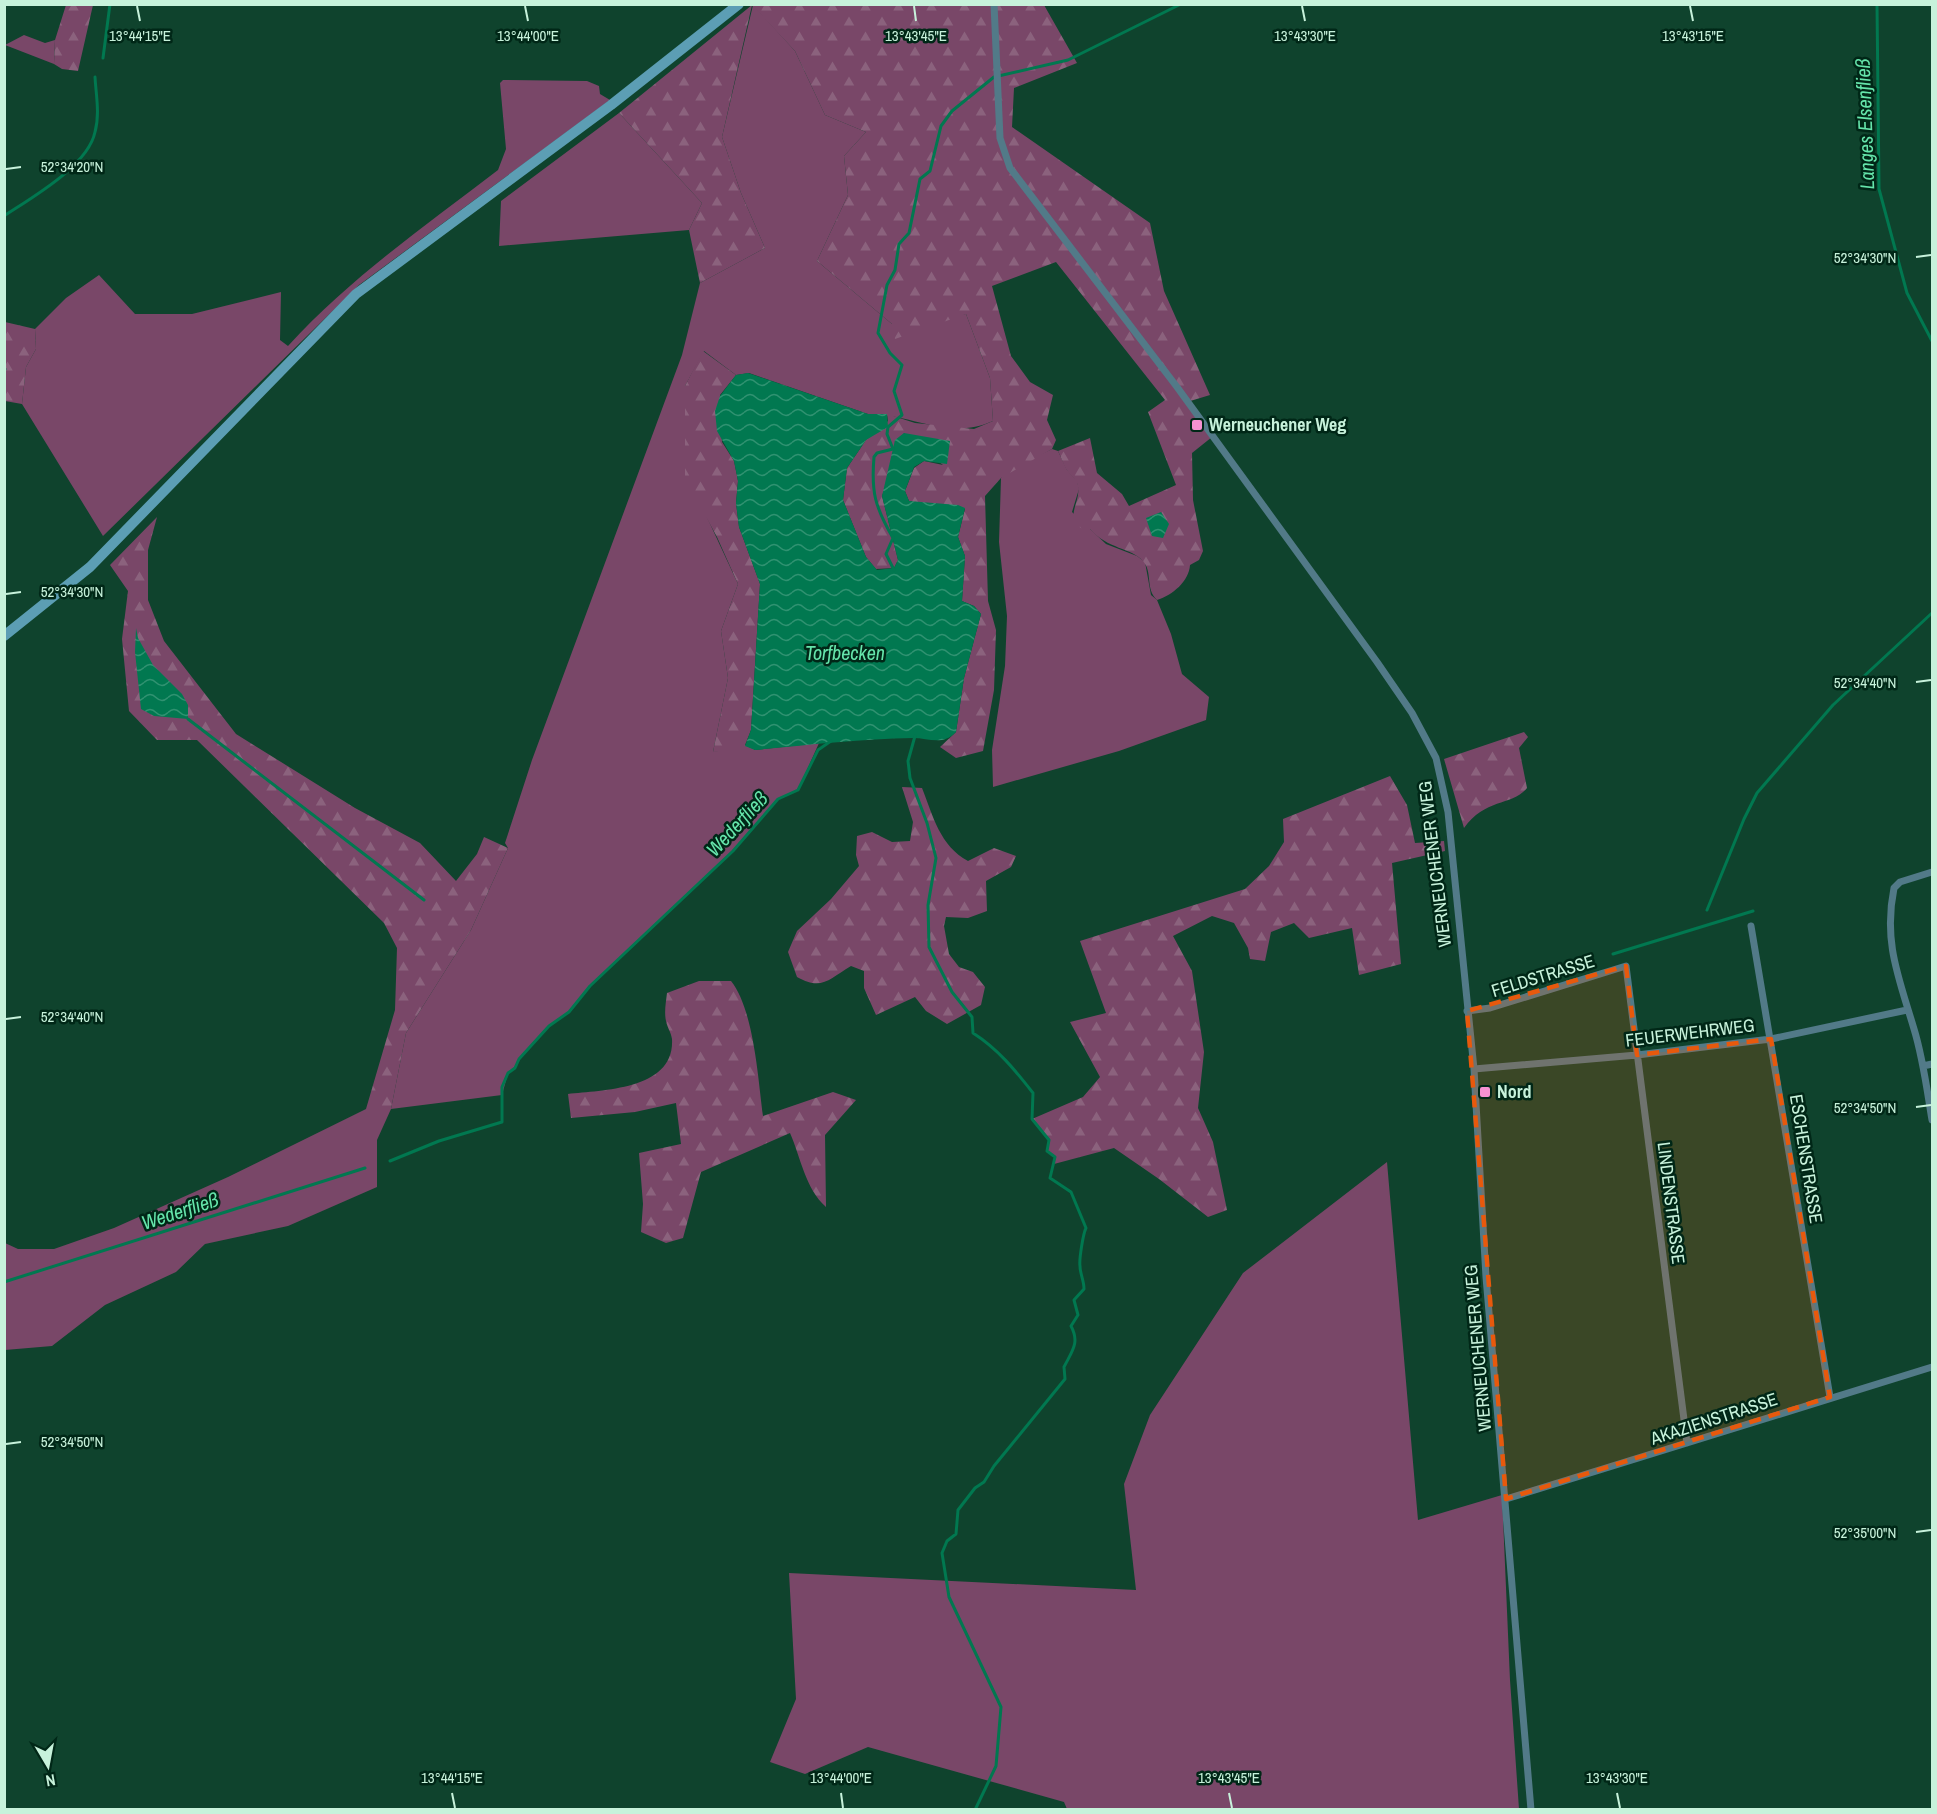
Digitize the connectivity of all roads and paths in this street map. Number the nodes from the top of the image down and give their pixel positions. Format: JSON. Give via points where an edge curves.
{"nodes":[{"id":1,"x":740,"y":4,"type":"edge"},
{"id":2,"x":994,"y":4,"type":"edge"},
{"id":3,"x":4,"y":636,"type":"edge"},
{"id":4,"x":1932,"y":872,"type":"edge"},
{"id":5,"x":1751,"y":926,"type":"dead end"},
{"id":6,"x":1626,"y":966,"type":"joint"},
{"id":7,"x":1907,"y":1010,"type":"junction"},
{"id":8,"x":1467,"y":1011,"type":"junction"},
{"id":9,"x":1770,"y":1039,"type":"junction"},
{"id":10,"x":1637,"y":1055,"type":"junction"},
{"id":11,"x":1932,"y":1064,"type":"edge"},
{"id":12,"x":1923,"y":1066,"type":"junction"},
{"id":13,"x":1474,"y":1069,"type":"junction"},
{"id":14,"x":1932,"y":1120,"type":"edge"},
{"id":15,"x":1932,"y":1367,"type":"edge"},
{"id":16,"x":1830,"y":1397,"type":"junction"},
{"id":17,"x":1687,"y":1443,"type":"junction"},
{"id":18,"x":1506,"y":1499,"type":"junction"},
{"id":19,"x":1531,"y":1809,"type":"edge"}],
"edges":[{"from":1,"to":3,"type":"street","via":[[356,294],[90,567]]},
{"from":2,"to":8,"type":"street","name":"WERNEUCHENER WEG","via":[[1000,138],[1010,168],[1177,387],[1377,662],[1431,748],[1448,812]]},
{"from":4,"to":7,"type":"street","via":[[1900,882],[1894,888],[1890,945]]},
{"from":5,"to":9,"type":"street","name":"ESCHENSTRASSE"},
{"from":6,"to":8,"type":"street","name":"FELDSTRASSE","via":[[1490,1008]]},
{"from":6,"to":10,"type":"street","name":"LINDENSTRASSE"},
{"from":7,"to":9,"type":"street","name":"FEUERWEHRWEG"},
{"from":7,"to":12,"type":"street"},
{"from":8,"to":13,"type":"street","name":"WERNEUCHENER WEG"},
{"from":9,"to":10,"type":"street","name":"FEUERWEHRWEG"},
{"from":9,"to":16,"type":"street","name":"ESCHENSTRASSE"},
{"from":10,"to":13,"type":"street","name":"FEUERWEHRWEG"},
{"from":10,"to":17,"type":"street","name":"LINDENSTRASSE"},
{"from":11,"to":12,"type":"street"},
{"from":12,"to":14,"type":"street"},
{"from":13,"to":18,"type":"street","name":"WERNEUCHENER WEG","via":[[1486,1277]]},
{"from":15,"to":16,"type":"street","name":"AKAZIENSTRASSE"},
{"from":16,"to":17,"type":"street","name":"AKAZIENSTRASSE"},
{"from":17,"to":18,"type":"street","name":"AKAZIENSTRASSE"},
{"from":18,"to":19,"type":"street","name":"WERNEUCHENER WEG"}]}
